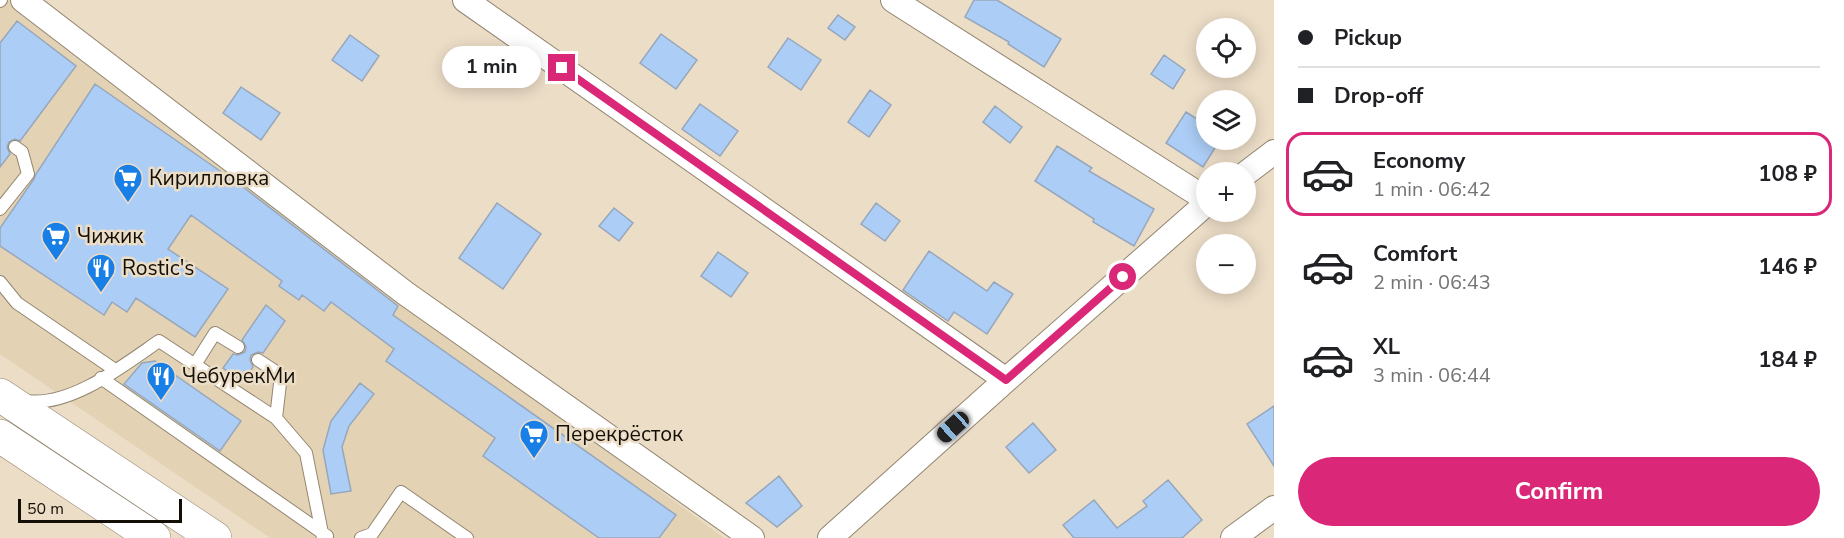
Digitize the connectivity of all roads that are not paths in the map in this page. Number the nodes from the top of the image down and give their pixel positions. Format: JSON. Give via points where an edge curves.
{"nodes":[{"id":1,"x":23,"y":0,"type":"edge"},
{"id":2,"x":465,"y":0,"type":"edge"},
{"id":3,"x":893,"y":0,"type":"edge"},
{"id":4,"x":15,"y":147,"type":"dead end"},
{"id":5,"x":1274,"y":152,"type":"edge"},
{"id":6,"x":1256,"y":166,"type":"edge"},
{"id":7,"x":1196,"y":193,"type":"edge"},
{"id":8,"x":0,"y":209,"type":"edge"},
{"id":9,"x":1196,"y":213,"type":"edge"},
{"id":10,"x":0,"y":282,"type":"edge"},
{"id":11,"x":238,"y":347,"type":"dead end"},
{"id":12,"x":258,"y":360,"type":"dead end"},
{"id":13,"x":196,"y":363,"type":"junction"},
{"id":14,"x":115,"y":370,"type":"junction"},
{"id":15,"x":101,"y":378,"type":"junction"},
{"id":16,"x":1006,"y":380,"type":"junction"},
{"id":17,"x":2,"y":397,"type":"edge"},
{"id":18,"x":276,"y":418,"type":"junction"},
{"id":19,"x":0,"y":436,"type":"edge"},
{"id":20,"x":1274,"y":508,"type":"edge"},
{"id":21,"x":325,"y":537,"type":"edge"},
{"id":22,"x":154,"y":538,"type":"edge"},
{"id":23,"x":215,"y":538,"type":"edge"},
{"id":24,"x":361,"y":538,"type":"edge"},
{"id":25,"x":467,"y":538,"type":"edge"},
{"id":26,"x":752,"y":538,"type":"edge"},
{"id":27,"x":830,"y":538,"type":"edge"},
{"id":28,"x":1233,"y":538,"type":"edge"}],
"edges":[{"from":1,"to":26,"type":"street","via":[[405,293]]},
{"from":2,"to":16,"type":"street"},
{"from":3,"to":7,"type":"street"},
{"from":4,"to":8,"type":"lane","via":[[22,152],[27,174]]},
{"from":5,"to":6,"type":"street"},
{"from":9,"to":16,"type":"street"},
{"from":10,"to":14,"type":"lane","via":[[17,303]]},
{"from":11,"to":13,"type":"lane","via":[[215,333]]},
{"from":12,"to":18,"type":"lane","via":[[281,375]]},
{"from":13,"to":14,"type":"lane","via":[[159,341]]},
{"from":13,"to":18,"type":"lane"},
{"from":14,"to":15,"type":"lane"},
{"from":15,"to":17,"type":"lane","via":[[74,394],[38,403]]},
{"from":15,"to":21,"type":"lane"},
{"from":16,"to":27,"type":"street"},
{"from":17,"to":23,"type":"highway"},
{"from":18,"to":21,"type":"lane","via":[[306,453]]},
{"from":19,"to":22,"type":"highway"},
{"from":20,"to":28,"type":"street"},
{"from":24,"to":25,"type":"lane","via":[[372,534],[401,492]]}]}
